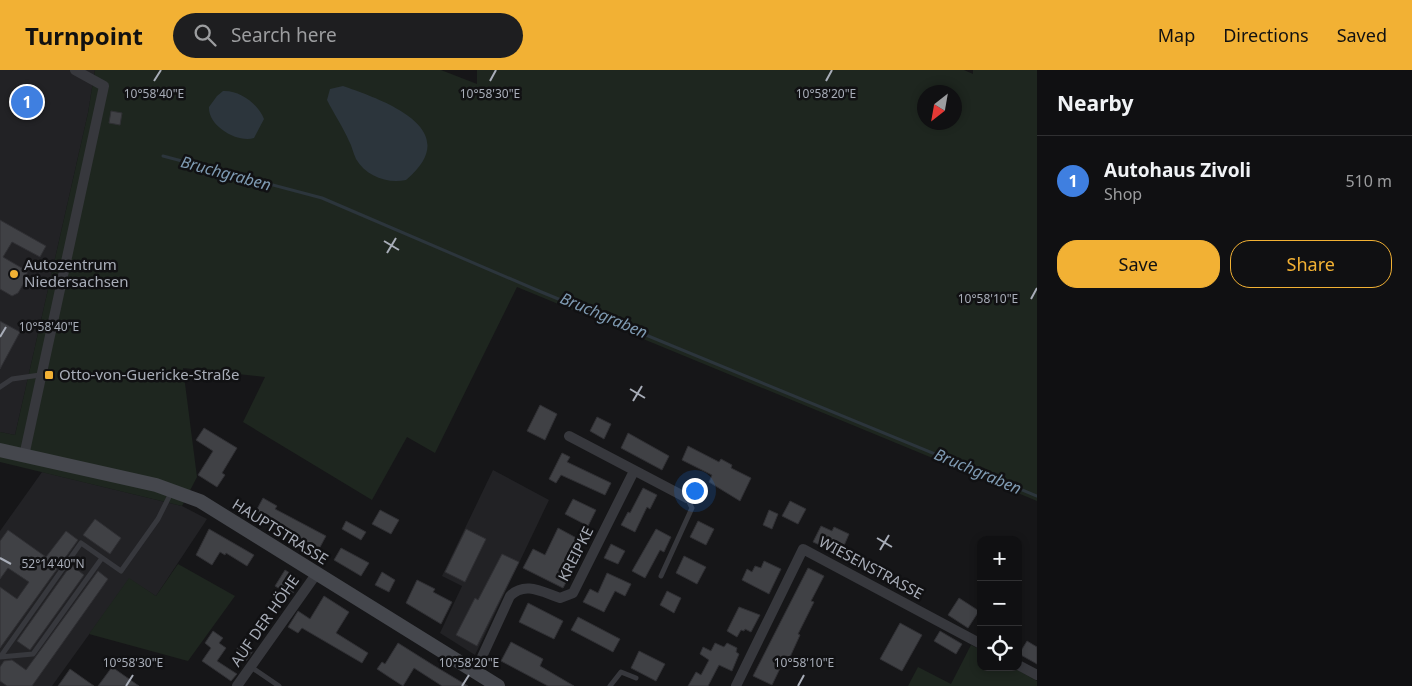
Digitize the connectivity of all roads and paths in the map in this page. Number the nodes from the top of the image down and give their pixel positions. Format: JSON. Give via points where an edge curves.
{"nodes":[{"id":1,"x":74,"y":70,"type":"edge"},
{"id":2,"x":40,"y":375,"type":"junction"},
{"id":3,"x":0,"y":387,"type":"edge"},
{"id":4,"x":569,"y":436,"type":"dead end"},
{"id":5,"x":0,"y":450,"type":"edge"},
{"id":6,"x":24,"y":456,"type":"junction"},
{"id":7,"x":634,"y":471,"type":"junction"},
{"id":8,"x":172,"y":490,"type":"junction"},
{"id":9,"x":686,"y":498,"type":"joint"},
{"id":10,"x":102,"y":558,"type":"junction"},
{"id":11,"x":316,"y":574,"type":"junction"},
{"id":12,"x":661,"y":576,"type":"dead end"},
{"id":13,"x":977,"y":642,"type":"edge"},
{"id":14,"x":1,"y":657,"type":"edge"},
{"id":15,"x":251,"y":667,"type":"junction"},
{"id":16,"x":1022,"y":667,"type":"edge"},
{"id":17,"x":474,"y":672,"type":"junction"},
{"id":18,"x":1037,"y":675,"type":"edge"},
{"id":19,"x":636,"y":678,"type":"dead end"},
{"id":20,"x":237,"y":686,"type":"edge"},
{"id":21,"x":279,"y":686,"type":"edge"},
{"id":22,"x":498,"y":686,"type":"edge"},
{"id":23,"x":610,"y":686,"type":"edge"},
{"id":24,"x":736,"y":686,"type":"edge"}],
"edges":[{"from":1,"to":2,"type":"street","via":[[104,86]]},
{"from":2,"to":3,"type":"lane","via":[[12,379]]},
{"from":2,"to":6,"type":"street"},
{"from":4,"to":7,"type":"street"},
{"from":5,"to":6,"type":"main road","name":"HAUPTSTRASSE"},
{"from":6,"to":8,"type":"main road","name":"HAUPTSTRASSE"},
{"from":7,"to":9,"type":"street"},
{"from":7,"to":17,"type":"street","name":"KREIPKE","via":[[572,593],[560,598],[533,588],[517,588],[510,596]]},
{"from":8,"to":10,"type":"lane","via":[[158,519],[121,571]]},
{"from":8,"to":11,"type":"main road","name":"HAUPTSTRASSE","via":[[200,502]]},
{"from":9,"to":12,"type":"lane","via":[[692,508]]},
{"from":10,"to":14,"type":"lane","via":[[34,654]]},
{"from":10,"to":14,"type":"lane","via":[[81,544]]},
{"from":11,"to":15,"type":"street","name":"AUF DER HÖHE"},
{"from":11,"to":17,"type":"main road","name":"HAUPTSTRASSE"},
{"from":13,"to":24,"type":"street","name":"WIESENSTRASSE","via":[[803,549]]},
{"from":15,"to":20,"type":"street","name":"AUF DER HÖHE"},
{"from":15,"to":21,"type":"lane"},
{"from":16,"to":18,"type":"street"},
{"from":17,"to":22,"type":"main road","name":"HAUPTSTRASSE"},
{"from":19,"to":23,"type":"lane","via":[[621,672]]}]}
